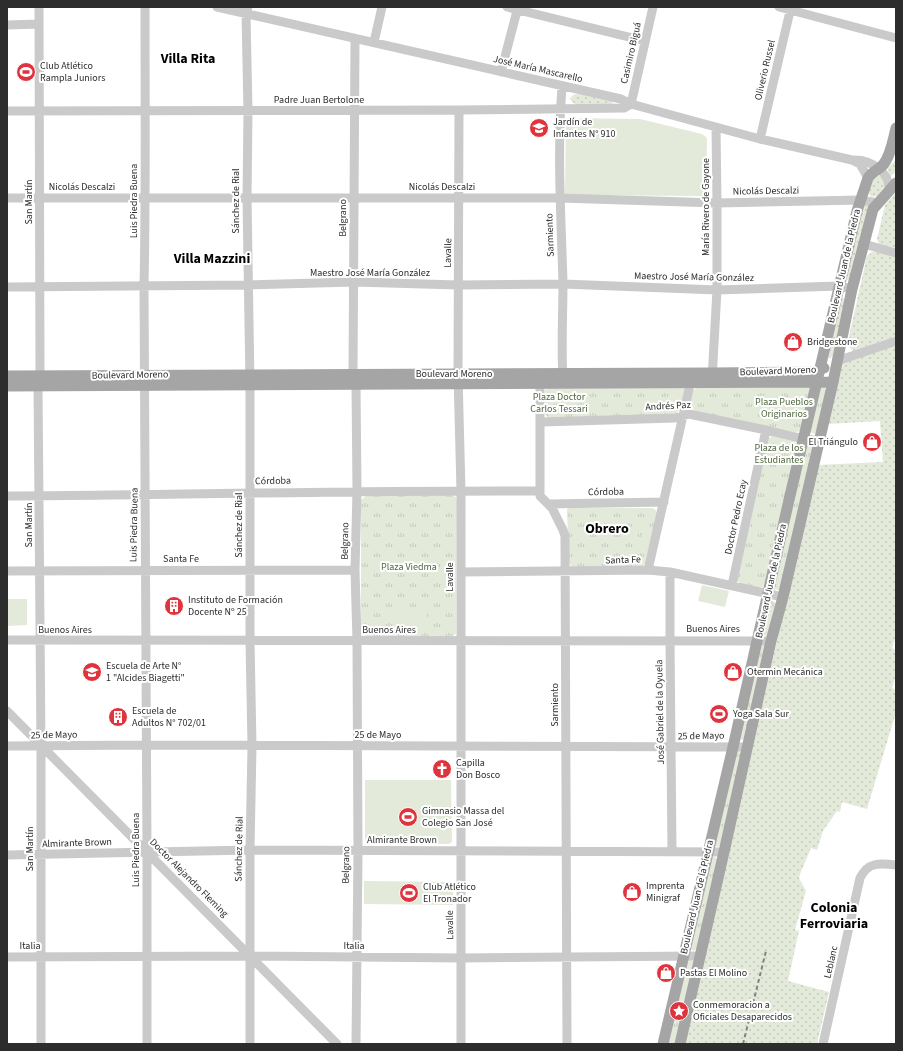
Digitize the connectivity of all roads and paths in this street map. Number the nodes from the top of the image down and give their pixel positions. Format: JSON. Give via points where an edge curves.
{"nodes":[{"id":1,"x":39,"y":7,"type":"edge"},
{"id":2,"x":145,"y":7,"type":"edge"},
{"id":3,"x":217,"y":7,"type":"edge"},
{"id":4,"x":382,"y":7,"type":"edge"},
{"id":5,"x":507,"y":7,"type":"edge"},
{"id":6,"x":653,"y":7,"type":"edge"},
{"id":7,"x":779,"y":7,"type":"edge"},
{"id":8,"x":517,"y":8,"type":"edge"},
{"id":9,"x":790,"y":8,"type":"edge"},
{"id":10,"x":247,"y":11,"type":"edge"},
{"id":11,"x":7,"y":24,"type":"edge"},
{"id":12,"x":39,"y":24,"type":"junction"},
{"id":13,"x":896,"y":38,"type":"edge"},
{"id":14,"x":355,"y":39,"type":"junction"},
{"id":15,"x":645,"y":41,"type":"junction"},
{"id":16,"x":374,"y":42,"type":"junction"},
{"id":17,"x":501,"y":72,"type":"junction"},
{"id":18,"x":562,"y":87,"type":"junction"},
{"id":19,"x":631,"y":104,"type":"junction"},
{"id":20,"x":561,"y":109,"type":"junction"},
{"id":21,"x":40,"y":110,"type":"junction"},
{"id":22,"x":144,"y":110,"type":"junction"},
{"id":23,"x":354,"y":110,"type":"junction"},
{"id":24,"x":459,"y":110,"type":"junction"},
{"id":25,"x":7,"y":111,"type":"edge"},
{"id":26,"x":248,"y":111,"type":"junction"},
{"id":27,"x":716,"y":128,"type":"junction"},
{"id":28,"x":896,"y":128,"type":"edge"},
{"id":29,"x":760,"y":139,"type":"junction"},
{"id":30,"x":852,"y":160,"type":"junction"},
{"id":31,"x":879,"y":169,"type":"junction"},
{"id":32,"x":868,"y":178,"type":"junction"},
{"id":33,"x":893,"y":186,"type":"edge"},
{"id":34,"x":7,"y":198,"type":"edge"},
{"id":35,"x":40,"y":198,"type":"junction"},
{"id":36,"x":146,"y":198,"type":"junction"},
{"id":37,"x":247,"y":198,"type":"junction"},
{"id":38,"x":354,"y":198,"type":"junction"},
{"id":39,"x":460,"y":198,"type":"junction"},
{"id":40,"x":560,"y":198,"type":"junction"},
{"id":41,"x":860,"y":200,"type":"junction"},
{"id":42,"x":718,"y":203,"type":"junction"},
{"id":43,"x":878,"y":203,"type":"junction"},
{"id":44,"x":864,"y":244,"type":"junction"},
{"id":45,"x":896,"y":254,"type":"edge"},
{"id":46,"x":354,"y":282,"type":"junction"},
{"id":47,"x":563,"y":284,"type":"junction"},
{"id":48,"x":248,"y":285,"type":"junction"},
{"id":49,"x":458,"y":285,"type":"junction"},
{"id":50,"x":144,"y":286,"type":"junction"},
{"id":51,"x":839,"y":286,"type":"junction"},
{"id":52,"x":7,"y":287,"type":"edge"},
{"id":53,"x":40,"y":287,"type":"junction"},
{"id":54,"x":852,"y":289,"type":"junction"},
{"id":55,"x":716,"y":290,"type":"junction"},
{"id":56,"x":896,"y":341,"type":"edge"},
{"id":57,"x":837,"y":361,"type":"junction"},
{"id":58,"x":819,"y":370,"type":"junction"},
{"id":59,"x":7,"y":376,"type":"edge"},
{"id":60,"x":691,"y":377,"type":"junction"},
{"id":61,"x":712,"y":378,"type":"junction"},
{"id":62,"x":355,"y":379,"type":"junction"},
{"id":63,"x":459,"y":379,"type":"junction"},
{"id":64,"x":540,"y":379,"type":"junction"},
{"id":65,"x":563,"y":379,"type":"junction"},
{"id":66,"x":145,"y":380,"type":"junction"},
{"id":67,"x":249,"y":380,"type":"junction"},
{"id":68,"x":39,"y":381,"type":"junction"},
{"id":69,"x":833,"y":382,"type":"junction"},
{"id":70,"x":816,"y":383,"type":"junction"},
{"id":71,"x":7,"y":386,"type":"edge"},
{"id":72,"x":683,"y":415,"type":"junction"},
{"id":73,"x":541,"y":422,"type":"junction"},
{"id":74,"x":766,"y":430,"type":"junction"},
{"id":75,"x":804,"y":439,"type":"junction"},
{"id":76,"x":819,"y":441,"type":"junction"},
{"id":77,"x":357,"y":491,"type":"junction"},
{"id":78,"x":461,"y":491,"type":"junction"},
{"id":79,"x":539,"y":491,"type":"junction"},
{"id":80,"x":250,"y":492,"type":"junction"},
{"id":81,"x":146,"y":495,"type":"junction"},
{"id":82,"x":7,"y":496,"type":"edge"},
{"id":83,"x":40,"y":496,"type":"junction"},
{"id":84,"x":664,"y":502,"type":"junction"},
{"id":85,"x":549,"y":504,"type":"junction"},
{"id":86,"x":251,"y":569,"type":"junction"},
{"id":87,"x":145,"y":570,"type":"junction"},
{"id":88,"x":355,"y":570,"type":"junction"},
{"id":89,"x":648,"y":570,"type":"junction"},
{"id":90,"x":7,"y":571,"type":"edge"},
{"id":91,"x":40,"y":571,"type":"junction"},
{"id":92,"x":461,"y":572,"type":"junction"},
{"id":93,"x":565,"y":572,"type":"junction"},
{"id":94,"x":670,"y":572,"type":"junction"},
{"id":95,"x":732,"y":585,"type":"junction"},
{"id":96,"x":767,"y":594,"type":"junction"},
{"id":97,"x":783,"y":597,"type":"junction"},
{"id":98,"x":7,"y":640,"type":"edge"},
{"id":99,"x":146,"y":640,"type":"junction"},
{"id":100,"x":670,"y":640,"type":"junction"},
{"id":101,"x":758,"y":640,"type":"junction"},
{"id":102,"x":40,"y":641,"type":"junction"},
{"id":103,"x":250,"y":641,"type":"junction"},
{"id":104,"x":357,"y":641,"type":"junction"},
{"id":105,"x":462,"y":641,"type":"junction"},
{"id":106,"x":771,"y":641,"type":"junction"},
{"id":107,"x":566,"y":642,"type":"junction"},
{"id":108,"x":7,"y":711,"type":"edge"},
{"id":109,"x":146,"y":745,"type":"junction"},
{"id":110,"x":7,"y":746,"type":"edge"},
{"id":111,"x":41,"y":746,"type":"junction"},
{"id":112,"x":252,"y":746,"type":"junction"},
{"id":113,"x":357,"y":746,"type":"junction"},
{"id":114,"x":461,"y":746,"type":"junction"},
{"id":115,"x":566,"y":746,"type":"junction"},
{"id":116,"x":671,"y":747,"type":"junction"},
{"id":117,"x":733,"y":747,"type":"junction"},
{"id":118,"x":748,"y":747,"type":"junction"},
{"id":119,"x":250,"y":850,"type":"junction"},
{"id":120,"x":461,"y":851,"type":"junction"},
{"id":121,"x":566,"y":851,"type":"junction"},
{"id":122,"x":708,"y":851,"type":"junction"},
{"id":123,"x":147,"y":852,"type":"junction"},
{"id":124,"x":358,"y":852,"type":"junction"},
{"id":125,"x":672,"y":852,"type":"junction"},
{"id":126,"x":724,"y":852,"type":"junction"},
{"id":127,"x":7,"y":855,"type":"edge"},
{"id":128,"x":41,"y":855,"type":"junction"},
{"id":129,"x":896,"y":865,"type":"edge"},
{"id":130,"x":250,"y":956,"type":"junction"},
{"id":131,"x":683,"y":956,"type":"junction"},
{"id":132,"x":700,"y":956,"type":"junction"},
{"id":133,"x":7,"y":957,"type":"edge"},
{"id":134,"x":566,"y":957,"type":"junction"},
{"id":135,"x":41,"y":958,"type":"junction"},
{"id":136,"x":147,"y":958,"type":"junction"},
{"id":137,"x":356,"y":958,"type":"junction"},
{"id":138,"x":462,"y":958,"type":"junction"},
{"id":139,"x":41,"y":1044,"type":"edge"},
{"id":140,"x":147,"y":1044,"type":"edge"},
{"id":141,"x":250,"y":1044,"type":"edge"},
{"id":142,"x":337,"y":1044,"type":"edge"},
{"id":143,"x":356,"y":1044,"type":"edge"},
{"id":144,"x":462,"y":1044,"type":"edge"},
{"id":145,"x":567,"y":1044,"type":"edge"},
{"id":146,"x":663,"y":1044,"type":"edge"},
{"id":147,"x":680,"y":1044,"type":"edge"},
{"id":148,"x":823,"y":1044,"type":"edge"}],
"edges":[{"from":1,"to":12,"type":"street","name":"San Martín"},
{"from":2,"to":22,"type":"street","name":"Luis Piedra Buena"},
{"from":3,"to":10,"type":"street","name":"José María Mascarello"},
{"from":4,"to":16,"type":"street"},
{"from":5,"to":8,"type":"street"},
{"from":6,"to":15,"type":"street","name":"Casimiro Biguá"},
{"from":7,"to":9,"type":"street"},
{"from":8,"to":15,"type":"street"},
{"from":8,"to":17,"type":"street"},
{"from":9,"to":13,"type":"street"},
{"from":9,"to":29,"type":"street","name":"Oliverio Russel"},
{"from":10,"to":14,"type":"street","name":"José María Mascarello"},
{"from":10,"to":26,"type":"street","name":"Sánchez de Rial"},
{"from":11,"to":12,"type":"street"},
{"from":12,"to":21,"type":"street","name":"San Martín"},
{"from":14,"to":16,"type":"street","name":"José María Mascarello"},
{"from":14,"to":23,"type":"street","name":"Belgrano"},
{"from":15,"to":19,"type":"street","name":"Casimiro Biguá"},
{"from":16,"to":17,"type":"street","name":"José María Mascarello"},
{"from":17,"to":18,"type":"street","name":"José María Mascarello"},
{"from":18,"to":19,"type":"street","name":"José María Mascarello","via":[[621,99]]},
{"from":18,"to":20,"type":"street","name":"Sarmiento"},
{"from":19,"to":20,"type":"street","name":"Padre Juan Bertolone","via":[[624,108]]},
{"from":19,"to":27,"type":"street","name":"José María Mascarello"},
{"from":20,"to":24,"type":"street","name":"Padre Juan Bertolone"},
{"from":20,"to":40,"type":"street","name":"Sarmiento"},
{"from":21,"to":22,"type":"street","name":"Padre Juan Bertolone"},
{"from":21,"to":25,"type":"street","name":"Padre Juan Bertolone"},
{"from":21,"to":35,"type":"street","name":"San Martín"},
{"from":22,"to":26,"type":"street","name":"Padre Juan Bertolone"},
{"from":22,"to":36,"type":"street","name":"Luis Piedra Buena"},
{"from":23,"to":24,"type":"street","name":"Padre Juan Bertolone"},
{"from":23,"to":26,"type":"street","name":"Padre Juan Bertolone"},
{"from":23,"to":38,"type":"street","name":"Belgrano"},
{"from":24,"to":39,"type":"street","name":"Lavalle"},
{"from":26,"to":37,"type":"street","name":"Sánchez de Rial"},
{"from":27,"to":29,"type":"street","name":"José María Mascarello"},
{"from":27,"to":42,"type":"street","name":"María Rivero de Gayone"},
{"from":28,"to":31,"type":"main road","via":[[888,158]]},
{"from":29,"to":30,"type":"street","name":"José María Mascarello"},
{"from":30,"to":31,"type":"street","name":"José María Mascarello"},
{"from":30,"to":32,"type":"street","via":[[860,164]]},
{"from":31,"to":32,"type":"main road"},
{"from":31,"to":33,"type":"street"},
{"from":32,"to":41,"type":"main road","name":"Boulevard Juan de la Piedra"},
{"from":33,"to":43,"type":"main road","name":"Boulevard Juan de la Piedra"},
{"from":34,"to":35,"type":"street","name":"Nicolás Descalzi"},
{"from":35,"to":36,"type":"street","name":"Nicolás Descalzi"},
{"from":35,"to":53,"type":"street","name":"San Martín"},
{"from":36,"to":37,"type":"street","name":"Nicolás Descalzi"},
{"from":36,"to":50,"type":"street","name":"Luis Piedra Buena"},
{"from":37,"to":38,"type":"street","name":"Nicolás Descalzi"},
{"from":37,"to":48,"type":"street","name":"Sánchez de Rial"},
{"from":38,"to":39,"type":"street","name":"Nicolás Descalzi"},
{"from":38,"to":46,"type":"street","name":"Belgrano"},
{"from":39,"to":40,"type":"street","name":"Nicolás Descalzi"},
{"from":39,"to":49,"type":"street","name":"Lavalle"},
{"from":40,"to":42,"type":"street","name":"Nicolás Descalzi"},
{"from":40,"to":47,"type":"street","name":"Sarmiento"},
{"from":41,"to":42,"type":"street","name":"Nicolás Descalzi"},
{"from":41,"to":43,"type":"street","name":"Nicolás Descalzi"},
{"from":41,"to":51,"type":"main road","name":"Boulevard Juan de la Piedra"},
{"from":42,"to":55,"type":"street","name":"María Rivero de Gayone"},
{"from":43,"to":44,"type":"main road","name":"Boulevard Juan de la Piedra","via":[[873,209]]},
{"from":44,"to":45,"type":"street"},
{"from":44,"to":54,"type":"main road","name":"Boulevard Juan de la Piedra"},
{"from":46,"to":48,"type":"street","name":"Maestro José María González"},
{"from":46,"to":49,"type":"street","name":"Maestro José María González"},
{"from":46,"to":62,"type":"street","name":"Belgrano"},
{"from":47,"to":49,"type":"street","name":"Maestro José María González"},
{"from":47,"to":55,"type":"street","name":"Maestro José María González"},
{"from":47,"to":65,"type":"street","name":"Sarmiento"},
{"from":48,"to":50,"type":"street","name":"Maestro José María González"},
{"from":48,"to":67,"type":"street","name":"Sánchez de Rial"},
{"from":49,"to":63,"type":"street","name":"Lavalle"},
{"from":50,"to":53,"type":"street","name":"Maestro José María González"},
{"from":50,"to":66,"type":"street","name":"Luis Piedra Buena"},
{"from":51,"to":54,"type":"street","name":"Maestro José María González"},
{"from":51,"to":55,"type":"street","name":"Maestro José María González"},
{"from":51,"to":58,"type":"main road","name":"Boulevard Juan de la Piedra"},
{"from":52,"to":53,"type":"street","name":"Maestro José María González"},
{"from":53,"to":68,"type":"street","name":"San Martín"},
{"from":54,"to":57,"type":"main road","name":"Boulevard Juan de la Piedra"},
{"from":55,"to":61,"type":"street","name":"María Rivero de Gayone"},
{"from":56,"to":57,"type":"street","name":"Boulevard Moreno"},
{"from":57,"to":58,"type":"main road","name":"Boulevard Moreno"},
{"from":57,"to":69,"type":"main road","name":"Boulevard Juan de la Piedra"},
{"from":58,"to":61,"type":"main road","name":"Boulevard Moreno"},
{"from":58,"to":70,"type":"main road","name":"Boulevard Juan de la Piedra"},
{"from":59,"to":68,"type":"main road","name":"Boulevard Moreno"},
{"from":60,"to":61,"type":"main road","name":"Boulevard Moreno"},
{"from":60,"to":65,"type":"main road","name":"Boulevard Moreno"},
{"from":60,"to":72,"type":"street"},
{"from":61,"to":70,"type":"main road","name":"Boulevard Moreno"},
{"from":62,"to":63,"type":"main road","name":"Boulevard Moreno"},
{"from":62,"to":67,"type":"main road","name":"Boulevard Moreno"},
{"from":62,"to":77,"type":"street","name":"Belgrano"},
{"from":63,"to":64,"type":"main road","name":"Boulevard Moreno"},
{"from":63,"to":78,"type":"street","name":"Lavalle"},
{"from":64,"to":65,"type":"main road","name":"Boulevard Moreno"},
{"from":64,"to":73,"type":"street"},
{"from":66,"to":67,"type":"main road","name":"Boulevard Moreno"},
{"from":66,"to":68,"type":"main road","name":"Boulevard Moreno"},
{"from":66,"to":81,"type":"street","name":"Luis Piedra Buena"},
{"from":67,"to":80,"type":"street","name":"Sánchez de Rial"},
{"from":68,"to":71,"type":"main road","name":"Boulevard Moreno"},
{"from":68,"to":83,"type":"street","name":"San Martín"},
{"from":69,"to":70,"type":"main road","name":"Boulevard Moreno"},
{"from":69,"to":76,"type":"main road","name":"Boulevard Juan de la Piedra"},
{"from":70,"to":75,"type":"main road","name":"Boulevard Juan de la Piedra"},
{"from":72,"to":73,"type":"street","name":"Andrés Paz","via":[[675,418]]},
{"from":72,"to":74,"type":"street","name":"Andrés Paz","via":[[689,414]]},
{"from":72,"to":84,"type":"street"},
{"from":73,"to":79,"type":"street"},
{"from":74,"to":75,"type":"street","name":"Andrés Paz"},
{"from":74,"to":95,"type":"street","name":"Doctor Pedro Ecay"},
{"from":75,"to":76,"type":"street","name":"Andrés Paz"},
{"from":75,"to":96,"type":"main road","name":"Boulevard Juan de la Piedra"},
{"from":76,"to":97,"type":"main road","name":"Boulevard Juan de la Piedra"},
{"from":77,"to":78,"type":"street","name":"Córdoba"},
{"from":77,"to":80,"type":"street","name":"Córdoba"},
{"from":77,"to":88,"type":"street","name":"Belgrano"},
{"from":78,"to":79,"type":"street","name":"Córdoba"},
{"from":78,"to":92,"type":"street","name":"Lavalle"},
{"from":79,"to":85,"type":"street","name":"Sarmiento","via":[[540,496]]},
{"from":80,"to":81,"type":"street","name":"Córdoba"},
{"from":80,"to":86,"type":"street","name":"Sánchez de Rial"},
{"from":81,"to":83,"type":"street","name":"Córdoba"},
{"from":81,"to":87,"type":"street","name":"Luis Piedra Buena"},
{"from":82,"to":83,"type":"street","name":"Córdoba"},
{"from":83,"to":91,"type":"street","name":"San Martín"},
{"from":84,"to":85,"type":"street","name":"Córdoba"},
{"from":84,"to":89,"type":"street"},
{"from":85,"to":93,"type":"street","name":"Sarmiento","via":[[565,536]]},
{"from":86,"to":87,"type":"street","name":"Santa Fe"},
{"from":86,"to":88,"type":"street","name":"Santa Fe"},
{"from":86,"to":103,"type":"street","name":"Sánchez de Rial"},
{"from":87,"to":91,"type":"street","name":"Santa Fe"},
{"from":87,"to":99,"type":"street","name":"Luis Piedra Buena"},
{"from":88,"to":104,"type":"street","name":"Belgrano"},
{"from":89,"to":93,"type":"street","name":"Santa Fe"},
{"from":89,"to":94,"type":"street","name":"Santa Fe"},
{"from":90,"to":91,"type":"street","name":"Santa Fe"},
{"from":91,"to":102,"type":"street","name":"San Martín"},
{"from":92,"to":93,"type":"street","name":"Santa Fe"},
{"from":92,"to":105,"type":"street","name":"Lavalle"},
{"from":93,"to":107,"type":"street","name":"Sarmiento"},
{"from":94,"to":95,"type":"street","name":"Santa Fe"},
{"from":94,"to":100,"type":"street","name":"José Gabriel de la Oyuela"},
{"from":95,"to":96,"type":"street","name":"Santa Fe"},
{"from":96,"to":97,"type":"street","name":"Santa Fe"},
{"from":96,"to":101,"type":"main road","name":"Boulevard Juan de la Piedra"},
{"from":97,"to":106,"type":"main road","name":"Boulevard Juan de la Piedra"},
{"from":98,"to":102,"type":"street","name":"Buenos Aires"},
{"from":99,"to":102,"type":"street","name":"Buenos Aires"},
{"from":99,"to":103,"type":"street","name":"Buenos Aires"},
{"from":99,"to":109,"type":"street","name":"Luis Piedra Buena"},
{"from":100,"to":101,"type":"street","name":"Buenos Aires"},
{"from":100,"to":107,"type":"street","name":"Buenos Aires"},
{"from":100,"to":116,"type":"street","name":"José Gabriel de la Oyuela"},
{"from":101,"to":106,"type":"street","name":"Buenos Aires"},
{"from":101,"to":117,"type":"main road","name":"Boulevard Juan de la Piedra"},
{"from":102,"to":111,"type":"street","name":"San Martín"},
{"from":103,"to":104,"type":"street","name":"Buenos Aires"},
{"from":103,"to":112,"type":"street","name":"Sánchez de Rial"},
{"from":104,"to":105,"type":"street","name":"Buenos Aires"},
{"from":104,"to":113,"type":"street","name":"Belgrano"},
{"from":105,"to":107,"type":"street","name":"Buenos Aires"},
{"from":105,"to":114,"type":"street","name":"Lavalle"},
{"from":106,"to":118,"type":"main road","name":"Boulevard Juan de la Piedra"},
{"from":107,"to":115,"type":"street","name":"Sarmiento"},
{"from":108,"to":111,"type":"street","name":"Doctor Alejandro Fleming"},
{"from":109,"to":111,"type":"street","name":"25 de Mayo"},
{"from":109,"to":112,"type":"street","name":"25 de Mayo"},
{"from":109,"to":123,"type":"street","name":"Luis Piedra Buena"},
{"from":110,"to":111,"type":"street","name":"25 de Mayo"},
{"from":111,"to":123,"type":"street","name":"Doctor Alejandro Fleming"},
{"from":111,"to":128,"type":"street","name":"San Martín"},
{"from":112,"to":113,"type":"street","name":"25 de Mayo"},
{"from":112,"to":119,"type":"street","name":"Sánchez de Rial"},
{"from":113,"to":114,"type":"street","name":"25 de Mayo"},
{"from":113,"to":124,"type":"street","name":"Belgrano"},
{"from":114,"to":115,"type":"street","name":"25 de Mayo"},
{"from":114,"to":120,"type":"street","name":"Lavalle"},
{"from":115,"to":116,"type":"street","name":"25 de Mayo"},
{"from":115,"to":121,"type":"street","name":"Sarmiento"},
{"from":116,"to":117,"type":"street","name":"25 de Mayo"},
{"from":116,"to":125,"type":"street","name":"José Gabriel de la Oyuela"},
{"from":117,"to":118,"type":"street","name":"25 de Mayo"},
{"from":117,"to":122,"type":"main road","name":"Boulevard Juan de la Piedra"},
{"from":118,"to":126,"type":"main road","name":"Boulevard Juan de la Piedra"},
{"from":119,"to":123,"type":"street","name":"Almirante Brown"},
{"from":119,"to":124,"type":"street","name":"Almirante Brown"},
{"from":119,"to":130,"type":"street","name":"Sánchez de Rial"},
{"from":120,"to":121,"type":"street","name":"Almirante Brown"},
{"from":120,"to":124,"type":"street","name":"Almirante Brown"},
{"from":120,"to":138,"type":"street","name":"Lavalle"},
{"from":121,"to":125,"type":"street","name":"Almirante Brown"},
{"from":121,"to":134,"type":"street","name":"Sarmiento"},
{"from":122,"to":125,"type":"street","name":"Almirante Brown"},
{"from":122,"to":126,"type":"street","name":"Almirante Brown"},
{"from":122,"to":131,"type":"main road","name":"Boulevard Juan de la Piedra"},
{"from":123,"to":128,"type":"street","name":"Almirante Brown"},
{"from":123,"to":130,"type":"street","name":"Doctor Alejandro Fleming"},
{"from":123,"to":136,"type":"street","name":"Luis Piedra Buena"},
{"from":124,"to":137,"type":"street","name":"Belgrano"},
{"from":126,"to":132,"type":"main road","name":"Boulevard Juan de la Piedra"},
{"from":127,"to":128,"type":"street","name":"Almirante Brown"},
{"from":128,"to":135,"type":"street","name":"San Martín"},
{"from":129,"to":148,"type":"street","name":"Leblanc","via":[[870,866],[864,870],[860,878]]},
{"from":130,"to":136,"type":"street","name":"Italia"},
{"from":130,"to":137,"type":"street","name":"Italia"},
{"from":130,"to":141,"type":"street","name":"Sánchez de Rial"},
{"from":130,"to":142,"type":"street","name":"Doctor Alejandro Fleming"},
{"from":131,"to":132,"type":"street","name":"Italia"},
{"from":131,"to":134,"type":"street","name":"Italia"},
{"from":131,"to":146,"type":"main road","name":"Boulevard Juan de la Piedra"},
{"from":132,"to":147,"type":"main road","name":"Boulevard Juan de la Piedra"},
{"from":133,"to":135,"type":"street","name":"Italia"},
{"from":134,"to":138,"type":"street","name":"Italia"},
{"from":134,"to":145,"type":"street","name":"Sarmiento"},
{"from":135,"to":136,"type":"street","name":"Italia"},
{"from":135,"to":139,"type":"street","name":"San Martín"},
{"from":136,"to":140,"type":"street","name":"Luis Piedra Buena"},
{"from":137,"to":138,"type":"street","name":"Italia"},
{"from":137,"to":143,"type":"street","name":"Belgrano"},
{"from":138,"to":144,"type":"street","name":"Lavalle"}]}
